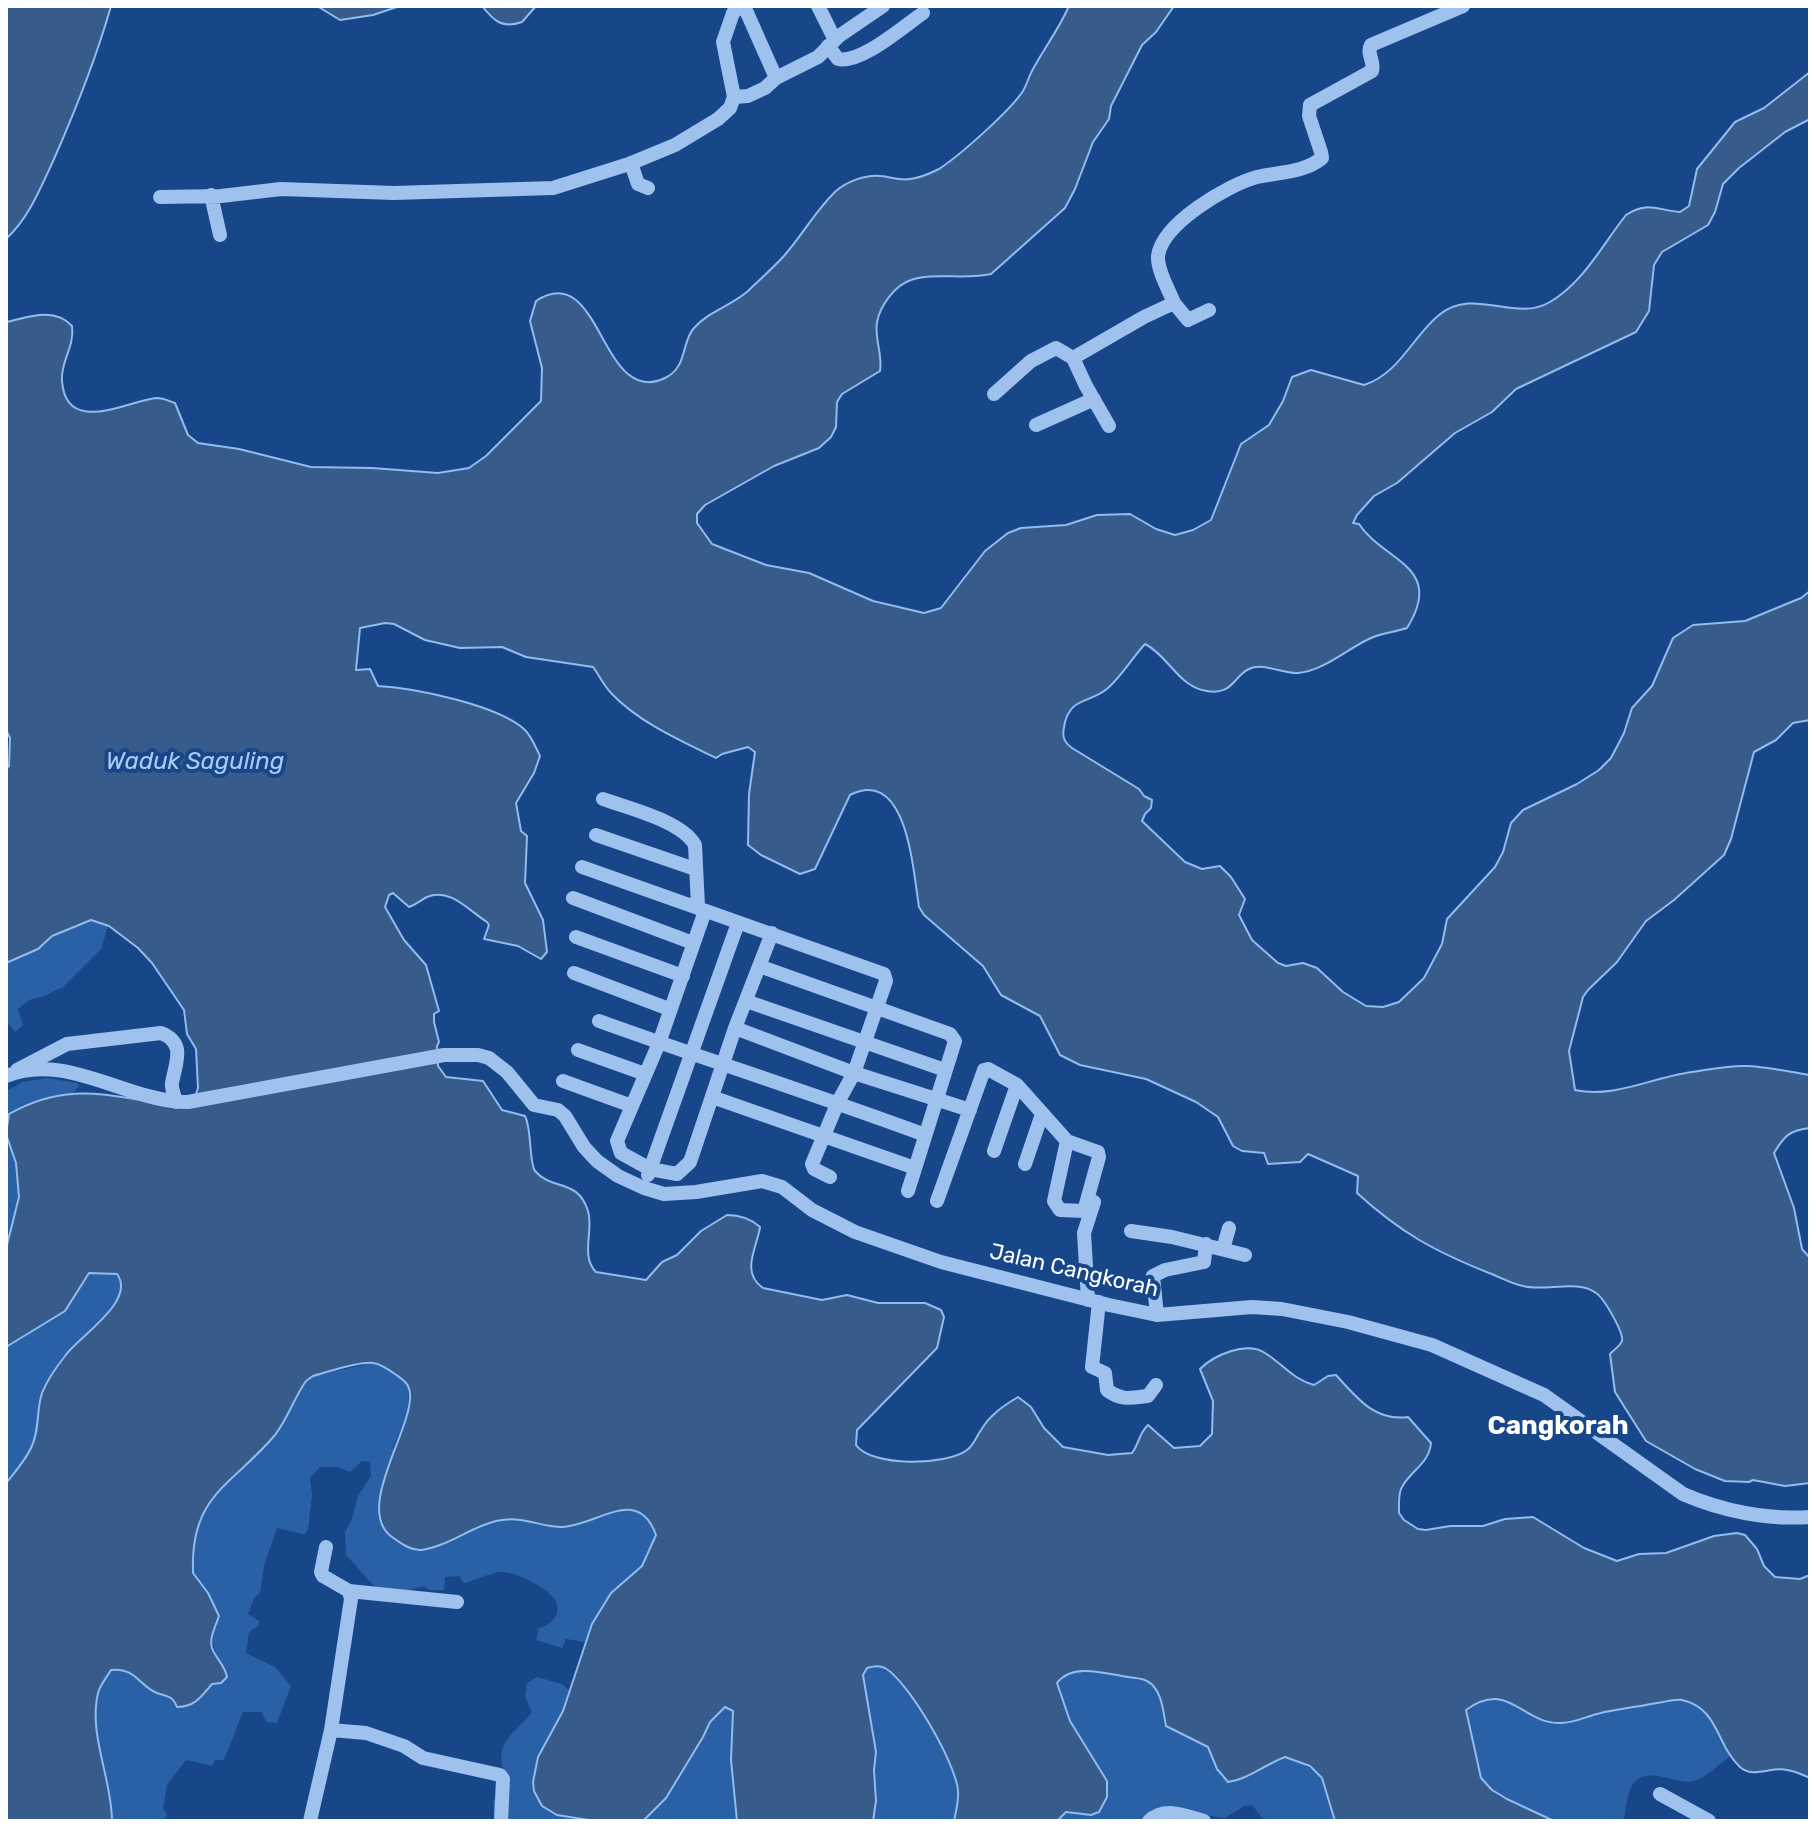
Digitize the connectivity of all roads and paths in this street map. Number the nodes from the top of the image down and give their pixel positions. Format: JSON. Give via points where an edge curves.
{"nodes":[{"id":1,"x":742,"y":6,"type":"edge"},
{"id":2,"x":818,"y":6,"type":"edge"},
{"id":3,"x":883,"y":6,"type":"edge"},
{"id":4,"x":1463,"y":6,"type":"edge"},
{"id":5,"x":923,"y":13,"type":"dead end"},
{"id":6,"x":832,"y":43,"type":"junction"},
{"id":7,"x":776,"y":78,"type":"junction"},
{"id":8,"x":734,"y":97,"type":"junction"},
{"id":9,"x":631,"y":163,"type":"junction"},
{"id":10,"x":648,"y":188,"type":"dead end"},
{"id":11,"x":211,"y":195,"type":"junction"},
{"id":12,"x":160,"y":197,"type":"dead end"},
{"id":13,"x":220,"y":235,"type":"dead end"},
{"id":14,"x":1174,"y":303,"type":"junction"},
{"id":15,"x":1209,"y":310,"type":"dead end"},
{"id":16,"x":1073,"y":358,"type":"junction"},
{"id":17,"x":994,"y":394,"type":"dead end"},
{"id":18,"x":1094,"y":399,"type":"junction"},
{"id":19,"x":1036,"y":425,"type":"dead end"},
{"id":20,"x":1109,"y":426,"type":"dead end"},
{"id":21,"x":603,"y":799,"type":"dead end"},
{"id":22,"x":596,"y":835,"type":"dead end"},
{"id":23,"x":582,"y":867,"type":"dead end"},
{"id":24,"x":695,"y":869,"type":"junction"},
{"id":25,"x":573,"y":898,"type":"dead end"},
{"id":26,"x":701,"y":909,"type":"junction"},
{"id":27,"x":738,"y":923,"type":"junction"},
{"id":28,"x":772,"y":933,"type":"junction"},
{"id":29,"x":576,"y":937,"type":"dead end"},
{"id":30,"x":693,"y":943,"type":"junction"},
{"id":31,"x":759,"y":966,"type":"junction"},
{"id":32,"x":574,"y":973,"type":"dead end"},
{"id":33,"x":683,"y":976,"type":"junction"},
{"id":34,"x":746,"y":1001,"type":"junction"},
{"id":35,"x":669,"y":1009,"type":"junction"},
{"id":36,"x":876,"y":1009,"type":"junction"},
{"id":37,"x":599,"y":1021,"type":"dead end"},
{"id":38,"x":735,"y":1028,"type":"junction"},
{"id":39,"x":659,"y":1043,"type":"junction"},
{"id":40,"x":865,"y":1043,"type":"junction"},
{"id":41,"x":578,"y":1050,"type":"dead end"},
{"id":42,"x":691,"y":1053,"type":"junction"},
{"id":43,"x":723,"y":1066,"type":"junction"},
{"id":44,"x":945,"y":1070,"type":"junction"},
{"id":45,"x":854,"y":1073,"type":"junction"},
{"id":46,"x":10,"y":1074,"type":"edge"},
{"id":47,"x":645,"y":1074,"type":"junction"},
{"id":48,"x":563,"y":1081,"type":"dead end"},
{"id":49,"x":1017,"y":1085,"type":"junction"},
{"id":50,"x":712,"y":1097,"type":"junction"},
{"id":51,"x":936,"y":1098,"type":"junction"},
{"id":52,"x":182,"y":1102,"type":"junction"},
{"id":53,"x":838,"y":1102,"type":"junction"},
{"id":54,"x":632,"y":1106,"type":"junction"},
{"id":55,"x":970,"y":1110,"type":"junction"},
{"id":56,"x":1042,"y":1114,"type":"junction"},
{"id":57,"x":824,"y":1135,"type":"junction"},
{"id":58,"x":925,"y":1135,"type":"junction"},
{"id":59,"x":1067,"y":1141,"type":"junction"},
{"id":60,"x":994,"y":1151,"type":"dead end"},
{"id":61,"x":1025,"y":1164,"type":"dead end"},
{"id":62,"x":915,"y":1168,"type":"junction"},
{"id":63,"x":650,"y":1169,"type":"junction"},
{"id":64,"x":830,"y":1177,"type":"dead end"},
{"id":65,"x":644,"y":1188,"type":"junction"},
{"id":66,"x":908,"y":1191,"type":"dead end"},
{"id":67,"x":1096,"y":1198,"type":"dead end"},
{"id":68,"x":937,"y":1201,"type":"dead end"},
{"id":69,"x":1229,"y":1228,"type":"dead end"},
{"id":70,"x":1131,"y":1231,"type":"dead end"},
{"id":71,"x":1206,"y":1244,"type":"junction"},
{"id":72,"x":1223,"y":1249,"type":"junction"},
{"id":73,"x":1245,"y":1255,"type":"dead end"},
{"id":74,"x":1093,"y":1301,"type":"junction"},
{"id":75,"x":1157,"y":1315,"type":"junction"},
{"id":76,"x":1156,"y":1385,"type":"dead end"},
{"id":77,"x":1810,"y":1517,"type":"edge"},
{"id":78,"x":326,"y":1547,"type":"dead end"},
{"id":79,"x":349,"y":1591,"type":"junction"},
{"id":80,"x":457,"y":1602,"type":"dead end"},
{"id":81,"x":331,"y":1730,"type":"junction"},
{"id":82,"x":1660,"y":1794,"type":"dead end"},
{"id":83,"x":310,"y":1821,"type":"edge"},
{"id":84,"x":501,"y":1821,"type":"edge"},
{"id":85,"x":1149,"y":1821,"type":"edge"},
{"id":86,"x":1204,"y":1821,"type":"edge"},
{"id":87,"x":1709,"y":1821,"type":"edge"}],
"edges":[{"from":1,"to":7,"type":"street"},
{"from":1,"to":8,"type":"street","via":[[733,13],[723,42]]},
{"from":2,"to":6,"type":"street"},
{"from":3,"to":6,"type":"street"},
{"from":4,"to":14,"type":"street","via":[[1371,45],[1372,71],[1310,105],[1322,158],[1223,192],[1166,235],[1157,260]]},
{"from":5,"to":6,"type":"street","via":[[853,58],[838,59]]},
{"from":6,"to":7,"type":"street","via":[[818,57]]},
{"from":7,"to":8,"type":"street","via":[[748,96]]},
{"from":8,"to":9,"type":"street","via":[[718,119]]},
{"from":9,"to":10,"type":"street","via":[[638,184]]},
{"from":9,"to":11,"type":"street","via":[[553,188],[394,193],[281,189]]},
{"from":11,"to":12,"type":"street"},
{"from":11,"to":13,"type":"street"},
{"from":14,"to":15,"type":"street","via":[[1187,320]]},
{"from":14,"to":16,"type":"street"},
{"from":16,"to":17,"type":"street","via":[[1051,348]]},
{"from":16,"to":18,"type":"street"},
{"from":18,"to":19,"type":"street"},
{"from":18,"to":20,"type":"street"},
{"from":21,"to":24,"type":"street","via":[[671,824],[691,838]]},
{"from":22,"to":24,"type":"street"},
{"from":23,"to":26,"type":"street"},
{"from":24,"to":26,"type":"street"},
{"from":25,"to":30,"type":"street"},
{"from":26,"to":27,"type":"street"},
{"from":26,"to":30,"type":"street"},
{"from":27,"to":28,"type":"street"},
{"from":27,"to":42,"type":"street"},
{"from":28,"to":31,"type":"street"},
{"from":28,"to":36,"type":"street","via":[[884,974]]},
{"from":29,"to":33,"type":"street"},
{"from":30,"to":33,"type":"street"},
{"from":31,"to":34,"type":"street"},
{"from":31,"to":36,"type":"street"},
{"from":32,"to":35,"type":"street"},
{"from":33,"to":35,"type":"street"},
{"from":34,"to":38,"type":"street"},
{"from":34,"to":40,"type":"street"},
{"from":35,"to":39,"type":"street"},
{"from":36,"to":40,"type":"street"},
{"from":36,"to":44,"type":"street","via":[[950,1034],[955,1041]]},
{"from":37,"to":39,"type":"street"},
{"from":38,"to":43,"type":"street"},
{"from":38,"to":45,"type":"street"},
{"from":39,"to":42,"type":"street"},
{"from":39,"to":47,"type":"street"},
{"from":40,"to":44,"type":"street"},
{"from":40,"to":45,"type":"street"},
{"from":41,"to":47,"type":"street"},
{"from":42,"to":43,"type":"street"},
{"from":42,"to":63,"type":"street"},
{"from":43,"to":50,"type":"street"},
{"from":43,"to":53,"type":"street"},
{"from":44,"to":51,"type":"street"},
{"from":45,"to":51,"type":"street"},
{"from":45,"to":53,"type":"street"},
{"from":46,"to":52,"type":"street","via":[[77,1073],[154,1100]]},
{"from":46,"to":52,"type":"street","via":[[67,1044],[161,1033],[180,1054],[172,1081]]},
{"from":47,"to":54,"type":"street"},
{"from":48,"to":54,"type":"street"},
{"from":49,"to":55,"type":"street","via":[[984,1070]]},
{"from":49,"to":56,"type":"street"},
{"from":49,"to":60,"type":"street"},
{"from":50,"to":57,"type":"street"},
{"from":50,"to":63,"type":"street","via":[[683,1171]]},
{"from":51,"to":55,"type":"street"},
{"from":51,"to":58,"type":"street"},
{"from":52,"to":65,"type":"street","name":"Jalan Cangkorah","via":[[440,1055],[478,1055],[507,1072],[534,1105],[565,1116],[597,1161]]},
{"from":53,"to":57,"type":"street"},
{"from":53,"to":58,"type":"street"},
{"from":54,"to":63,"type":"street","via":[[617,1141],[621,1153]]},
{"from":55,"to":68,"type":"street"},
{"from":56,"to":59,"type":"street"},
{"from":56,"to":61,"type":"street"},
{"from":57,"to":62,"type":"street"},
{"from":57,"to":64,"type":"street","via":[[812,1164]]},
{"from":58,"to":62,"type":"street"},
{"from":59,"to":59,"type":"street","via":[[1098,1152],[1099,1157],[1081,1212],[1060,1210],[1054,1201]]},
{"from":62,"to":66,"type":"street"},
{"from":63,"to":65,"type":"street"},
{"from":65,"to":74,"type":"street","name":"Jalan Cangkorah","via":[[664,1194],[772,1183],[855,1232],[941,1262]]},
{"from":67,"to":74,"type":"street","via":[[1084,1233]]},
{"from":69,"to":72,"type":"street"},
{"from":70,"to":71,"type":"street"},
{"from":71,"to":72,"type":"street"},
{"from":71,"to":75,"type":"street","via":[[1204,1262],[1153,1276]]},
{"from":72,"to":73,"type":"street"},
{"from":74,"to":75,"type":"street","name":"Jalan Cangkorah"},
{"from":74,"to":76,"type":"street","via":[[1092,1367],[1105,1373],[1107,1390],[1124,1400],[1148,1396]]},
{"from":75,"to":77,"type":"street","name":"Jalan Cangkorah","via":[[1282,1309],[1432,1345],[1544,1395],[1683,1494],[1749,1514]]},
{"from":78,"to":79,"type":"street","via":[[323,1576]]},
{"from":79,"to":80,"type":"street"},
{"from":79,"to":81,"type":"street"},
{"from":81,"to":83,"type":"street"},
{"from":81,"to":84,"type":"street","via":[[371,1734],[423,1758],[500,1775]]},
{"from":82,"to":87,"type":"street"},
{"from":85,"to":86,"type":"street","via":[[1166,1813]]}]}
